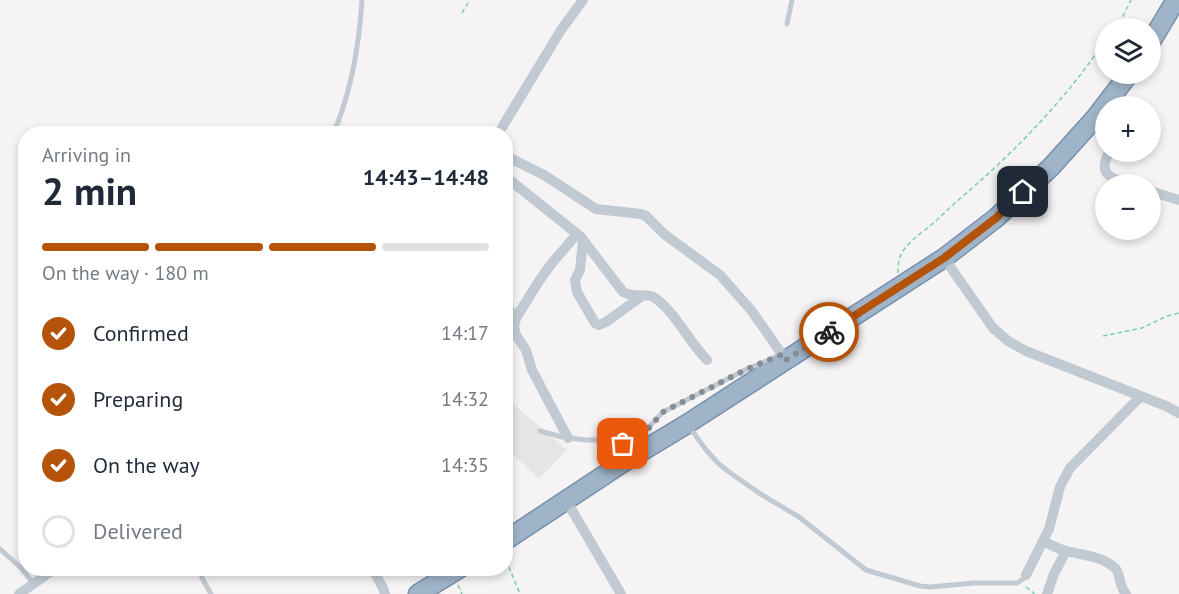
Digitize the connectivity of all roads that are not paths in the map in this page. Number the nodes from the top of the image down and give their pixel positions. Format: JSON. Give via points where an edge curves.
{"nodes":[{"id":1,"x":362,"y":0,"type":"edge"},
{"id":2,"x":583,"y":0,"type":"edge"},
{"id":3,"x":792,"y":0,"type":"edge"},
{"id":4,"x":1175,"y":8,"type":"edge"},
{"id":5,"x":786,"y":24,"type":"dead end"},
{"id":6,"x":1161,"y":28,"type":"edge"},
{"id":7,"x":1095,"y":118,"type":"edge"},
{"id":8,"x":336,"y":126,"type":"edge"},
{"id":9,"x":503,"y":126,"type":"edge"},
{"id":10,"x":513,"y":160,"type":"edge"},
{"id":11,"x":513,"y":183,"type":"edge"},
{"id":12,"x":1161,"y":195,"type":"edge"},
{"id":13,"x":1179,"y":201,"type":"edge"},
{"id":14,"x":580,"y":237,"type":"junction"},
{"id":15,"x":944,"y":258,"type":"junction"},
{"id":16,"x":642,"y":296,"type":"junction"},
{"id":17,"x":513,"y":314,"type":"edge"},
{"id":18,"x":516,"y":318,"type":"junction"},
{"id":19,"x":785,"y":357,"type":"junction"},
{"id":20,"x":707,"y":360,"type":"dead end"},
{"id":21,"x":1140,"y":397,"type":"junction"},
{"id":22,"x":1179,"y":413,"type":"edge"},
{"id":23,"x":687,"y":424,"type":"junction"},
{"id":24,"x":540,"y":431,"type":"dead end"},
{"id":25,"x":568,"y":438,"type":"junction"},
{"id":26,"x":566,"y":500,"type":"junction"},
{"id":27,"x":513,"y":535,"type":"edge"},
{"id":28,"x":1043,"y":542,"type":"junction"},
{"id":29,"x":0,"y":549,"type":"edge"},
{"id":30,"x":1066,"y":551,"type":"junction"},
{"id":31,"x":18,"y":565,"type":"edge"},
{"id":32,"x":27,"y":576,"type":"edge"},
{"id":33,"x":45,"y":576,"type":"edge"},
{"id":34,"x":202,"y":576,"type":"edge"},
{"id":35,"x":376,"y":576,"type":"edge"},
{"id":36,"x":447,"y":576,"type":"edge"},
{"id":37,"x":1023,"y":578,"type":"joint"},
{"id":38,"x":34,"y":584,"type":"junction"},
{"id":39,"x":920,"y":586,"type":"junction"},
{"id":40,"x":19,"y":594,"type":"edge"},
{"id":41,"x":211,"y":594,"type":"edge"},
{"id":42,"x":386,"y":594,"type":"edge"},
{"id":43,"x":418,"y":594,"type":"edge"},
{"id":44,"x":621,"y":594,"type":"edge"},
{"id":45,"x":920,"y":594,"type":"edge"},
{"id":46,"x":1047,"y":594,"type":"edge"},
{"id":47,"x":1126,"y":594,"type":"edge"}],
"edges":[{"from":1,"to":8,"type":"lane","via":[[356,60]]},
{"from":2,"to":9,"type":"street"},
{"from":3,"to":5,"type":"lane"},
{"from":4,"to":6,"type":"highway"},
{"from":7,"to":15,"type":"highway","via":[[1051,167],[996,218]]},
{"from":10,"to":19,"type":"street","via":[[596,209],[646,216],[720,275]]},
{"from":11,"to":14,"type":"street"},
{"from":12,"to":13,"type":"street"},
{"from":14,"to":16,"type":"street","via":[[623,292]]},
{"from":14,"to":16,"type":"street","via":[[580,270],[575,280],[579,298],[594,323],[606,322]]},
{"from":14,"to":18,"type":"street","via":[[545,272]]},
{"from":15,"to":19,"type":"highway"},
{"from":15,"to":21,"type":"street","via":[[993,328],[1008,340]]},
{"from":16,"to":20,"type":"street","via":[[656,298]]},
{"from":17,"to":18,"type":"street"},
{"from":18,"to":25,"type":"street","via":[[516,335]]},
{"from":19,"to":23,"type":"highway"},
{"from":19,"to":25,"type":"lane","via":[[747,369],[663,412],[634,443]]},
{"from":21,"to":22,"type":"street"},
{"from":21,"to":28,"type":"street","via":[[1071,468],[1060,487]]},
{"from":23,"to":26,"type":"highway"},
{"from":23,"to":39,"type":"lane","via":[[729,472],[799,518],[861,567]]},
{"from":24,"to":25,"type":"lane"},
{"from":26,"to":27,"type":"highway"},
{"from":26,"to":44,"type":"street"},
{"from":28,"to":30,"type":"street"},
{"from":28,"to":37,"type":"street"},
{"from":29,"to":31,"type":"lane"},
{"from":30,"to":46,"type":"street"},
{"from":30,"to":47,"type":"street","via":[[1092,556],[1116,569]]},
{"from":32,"to":38,"type":"lane"},
{"from":33,"to":38,"type":"street"},
{"from":34,"to":41,"type":"lane"},
{"from":35,"to":42,"type":"street"},
{"from":36,"to":43,"type":"highway"},
{"from":37,"to":39,"type":"lane","via":[[1013,584]]},
{"from":38,"to":40,"type":"street"},
{"from":39,"to":45,"type":"lane"}]}
